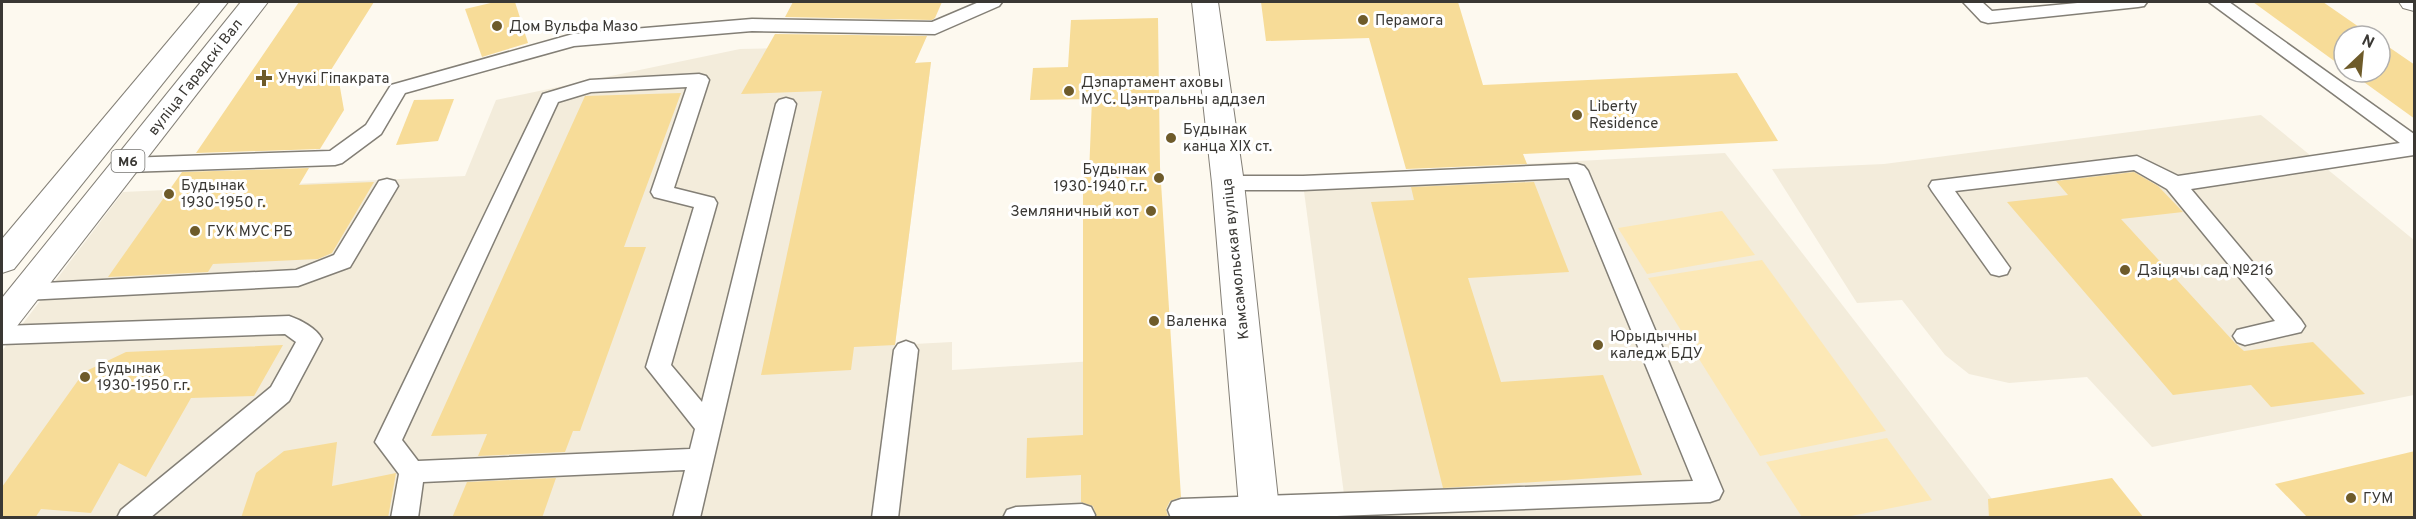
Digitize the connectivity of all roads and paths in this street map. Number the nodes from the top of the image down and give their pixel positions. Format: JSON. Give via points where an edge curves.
{"nodes":[{"id":1,"x":215,"y":2,"type":"edge"},
{"id":2,"x":255,"y":2,"type":"edge"},
{"id":3,"x":993,"y":2,"type":"edge"},
{"id":4,"x":1204,"y":2,"type":"edge"},
{"id":5,"x":1972,"y":2,"type":"edge"},
{"id":6,"x":2138,"y":2,"type":"edge"},
{"id":7,"x":2218,"y":2,"type":"edge"},
{"id":8,"x":786,"y":104,"type":"dead end"},
{"id":9,"x":2415,"y":146,"type":"edge"},
{"id":10,"x":126,"y":165,"type":"junction"},
{"id":11,"x":1228,"y":183,"type":"junction"},
{"id":12,"x":2175,"y":184,"type":"junction"},
{"id":13,"x":387,"y":186,"type":"dead end"},
{"id":14,"x":2,"y":261,"type":"edge"},
{"id":15,"x":1999,"y":268,"type":"dead end"},
{"id":16,"x":25,"y":292,"type":"junction"},
{"id":17,"x":2,"y":321,"type":"edge"},
{"id":18,"x":2,"y":335,"type":"edge"},
{"id":19,"x":2245,"y":336,"type":"dead end"},
{"id":20,"x":906,"y":350,"type":"dead end"},
{"id":21,"x":708,"y":428,"type":"junction"},
{"id":22,"x":700,"y":459,"type":"junction"},
{"id":23,"x":412,"y":472,"type":"junction"},
{"id":24,"x":1181,"y":510,"type":"dead end"},
{"id":25,"x":1260,"y":512,"type":"edge"},
{"id":26,"x":1082,"y":515,"type":"dead end"},
{"id":27,"x":130,"y":518,"type":"edge"},
{"id":28,"x":404,"y":518,"type":"edge"},
{"id":29,"x":686,"y":518,"type":"edge"},
{"id":30,"x":885,"y":518,"type":"edge"},
{"id":31,"x":1016,"y":518,"type":"edge"}],
"edges":[{"from":1,"to":14,"type":"main road","name":"вуліца Гарадскі Вал","number":"М6"},
{"from":2,"to":10,"type":"main road","name":"вуліца Гарадскі Вал","number":"М6"},
{"from":3,"to":10,"type":"lane","via":[[935,28],[752,26],[573,40],[398,89],[374,129],[335,158]]},
{"from":4,"to":11,"type":"main road","name":"Камсамольская вуліца"},
{"from":5,"to":6,"type":"lane","via":[[1988,17]]},
{"from":7,"to":9,"type":"lane"},
{"from":8,"to":21,"type":"lane"},
{"from":9,"to":12,"type":"lane"},
{"from":10,"to":16,"type":"main road","name":"вуліца Гарадскі Вал","number":"М6"},
{"from":11,"to":25,"type":"main road","name":"Камсамольская вуліца"},
{"from":11,"to":25,"type":"lane","via":[[1577,171],[1710,491]]},
{"from":12,"to":15,"type":"lane","via":[[2137,163],[1940,186]]},
{"from":12,"to":19,"type":"lane","via":[[2293,326]]},
{"from":13,"to":16,"type":"lane","via":[[342,261],[298,278]]},
{"from":16,"to":17,"type":"main road","name":"вуліца Гарадскі Вал","number":"М6"},
{"from":18,"to":27,"type":"lane","via":[[289,325],[310,339],[280,394]]},
{"from":20,"to":30,"type":"lane"},
{"from":21,"to":22,"type":"lane"},
{"from":21,"to":23,"type":"lane","via":[[658,367],[706,203],[662,192],[699,80],[590,86],[550,98],[388,442]]},
{"from":22,"to":23,"type":"lane"},
{"from":22,"to":29,"type":"lane"},
{"from":23,"to":28,"type":"lane"},
{"from":24,"to":25,"type":"lane"},
{"from":26,"to":31,"type":"lane"}]}
